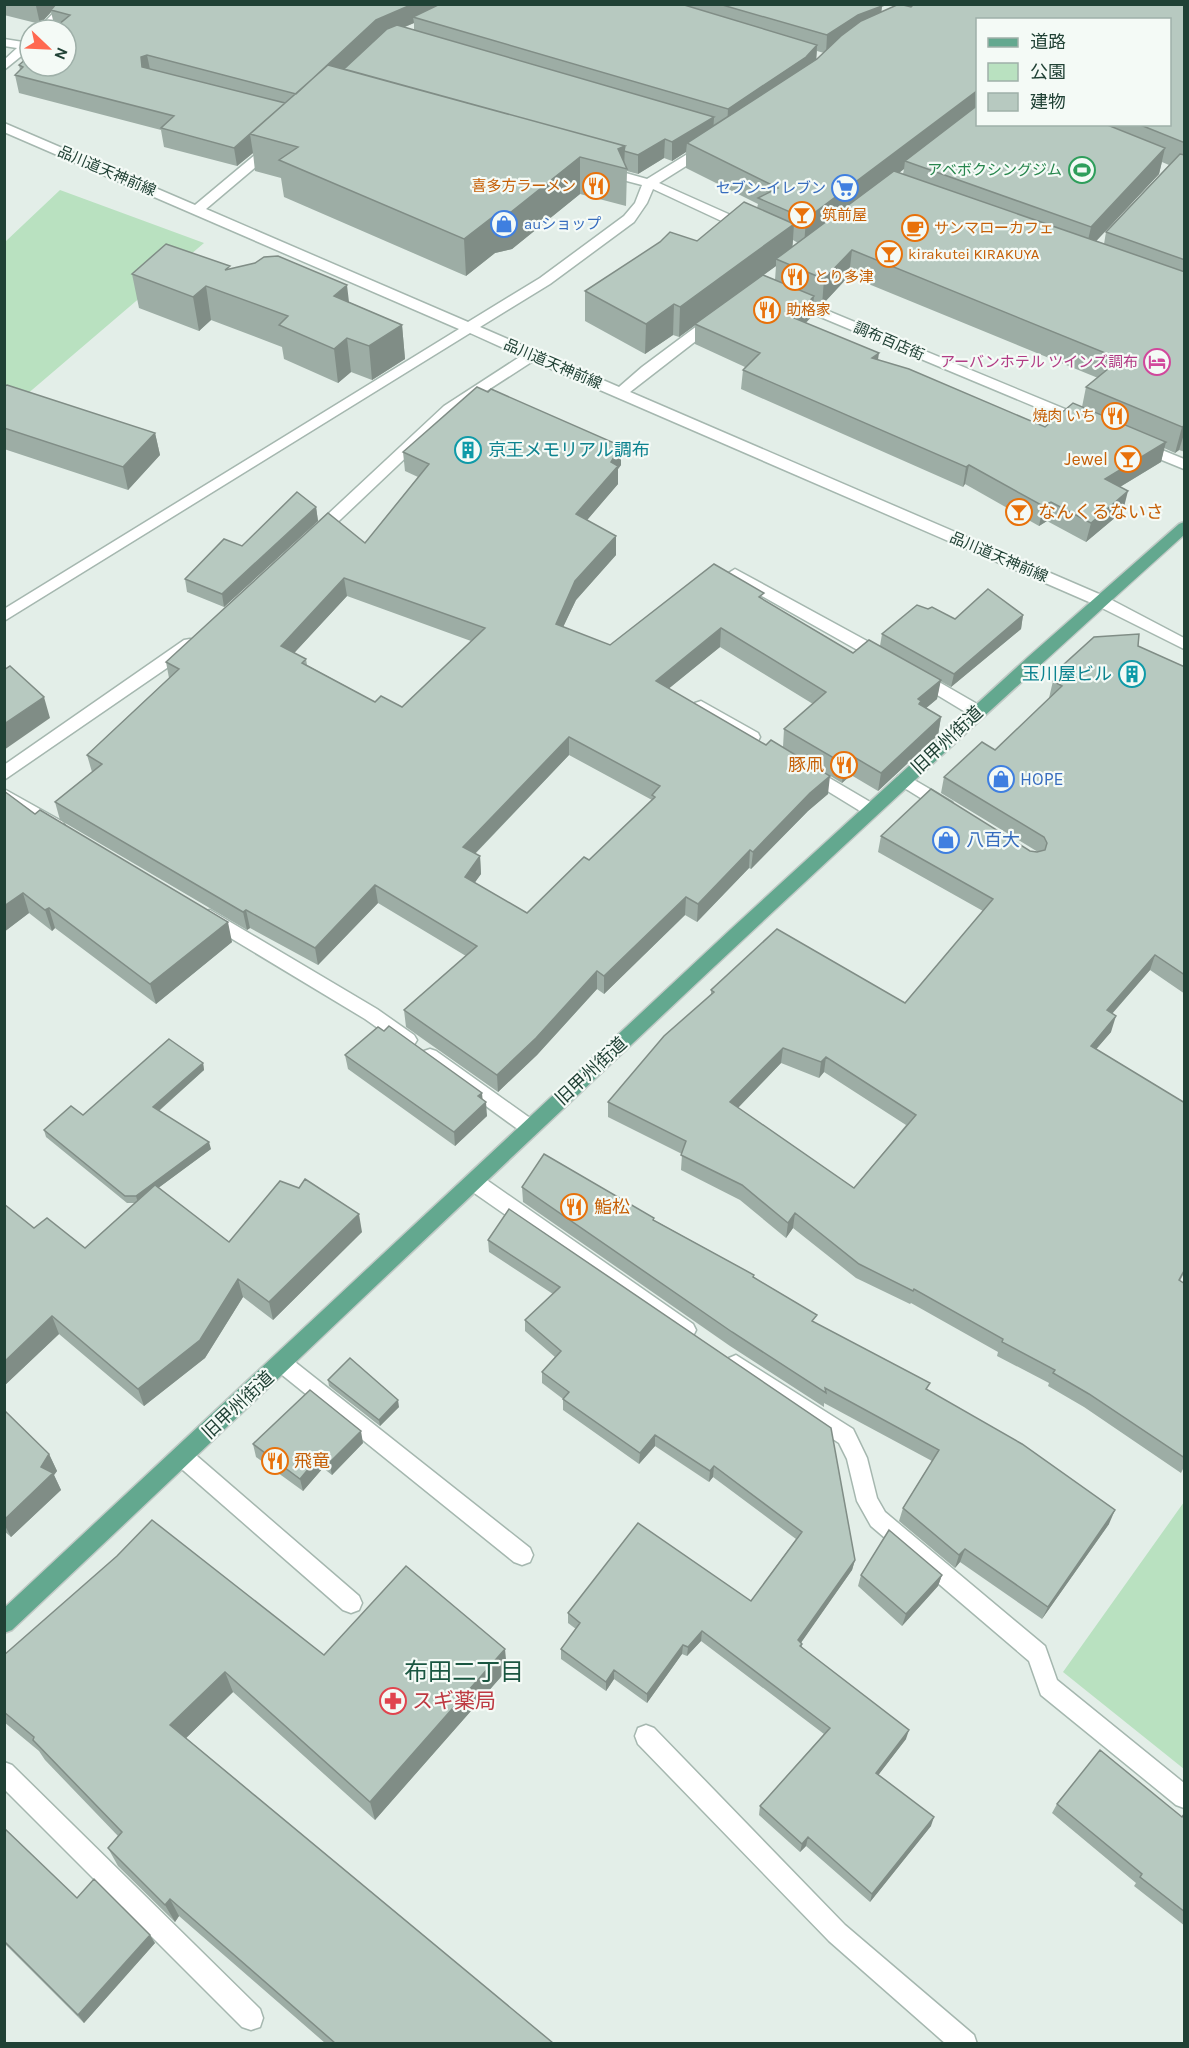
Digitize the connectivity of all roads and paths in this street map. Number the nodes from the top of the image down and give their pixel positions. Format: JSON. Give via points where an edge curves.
{"nodes":[{"id":1,"x":69,"y":4,"type":"edge"},
{"id":2,"x":55,"y":18,"type":"edge"},
{"id":3,"x":18,"y":54,"type":"edge"},
{"id":4,"x":4,"y":67,"type":"edge"},
{"id":5,"x":4,"y":128,"type":"edge"},
{"id":6,"x":280,"y":140,"type":"edge"},
{"id":7,"x":719,"y":140,"type":"edge"},
{"id":8,"x":592,"y":167,"type":"edge"},
{"id":9,"x":650,"y":183,"type":"junction"},
{"id":10,"x":198,"y":210,"type":"junction"},
{"id":11,"x":763,"y":235,"type":"edge"},
{"id":12,"x":782,"y":296,"type":"edge"},
{"id":13,"x":722,"y":314,"type":"edge"},
{"id":14,"x":469,"y":328,"type":"junction"},
{"id":15,"x":532,"y":355,"type":"junction"},
{"id":16,"x":621,"y":393,"type":"junction"},
{"id":17,"x":1101,"y":429,"type":"edge"},
{"id":18,"x":1122,"y":438,"type":"edge"},
{"id":19,"x":1185,"y":464,"type":"edge"},
{"id":20,"x":1185,"y":527,"type":"edge"},
{"id":21,"x":302,"y":546,"type":"edge"},
{"id":22,"x":735,"y":574,"type":"edge"},
{"id":23,"x":1101,"y":601,"type":"junction"},
{"id":24,"x":4,"y":616,"type":"edge"},
{"id":25,"x":198,"y":638,"type":"edge"},
{"id":26,"x":1185,"y":645,"type":"edge"},
{"id":27,"x":701,"y":707,"type":"edge"},
{"id":28,"x":978,"y":712,"type":"junction"},
{"id":29,"x":770,"y":748,"type":"edge"},
{"id":30,"x":799,"y":766,"type":"edge"},
{"id":31,"x":4,"y":774,"type":"edge"},
{"id":32,"x":904,"y":780,"type":"junction"},
{"id":33,"x":4,"y":795,"type":"edge"},
{"id":34,"x":872,"y":810,"type":"junction"},
{"id":35,"x":962,"y":816,"type":"edge"},
{"id":36,"x":75,"y":837,"type":"edge"},
{"id":37,"x":197,"y":910,"type":"edge"},
{"id":38,"x":530,"y":1128,"type":"junction"},
{"id":39,"x":474,"y":1182,"type":"junction"},
{"id":40,"x":702,"y":1341,"type":"edge"},
{"id":41,"x":722,"y":1354,"type":"edge"},
{"id":42,"x":283,"y":1364,"type":"junction"},
{"id":43,"x":183,"y":1457,"type":"junction"},
{"id":44,"x":522,"y":1555,"type":"dead end"},
{"id":45,"x":351,"y":1603,"type":"dead end"},
{"id":46,"x":4,"y":1623,"type":"edge"},
{"id":47,"x":646,"y":1736,"type":"dead end"},
{"id":48,"x":4,"y":1773,"type":"edge"},
{"id":49,"x":1185,"y":1797,"type":"edge"},
{"id":50,"x":251,"y":2018,"type":"dead end"},
{"id":51,"x":965,"y":2043,"type":"edge"}],
"edges":[{"from":1,"to":2,"type":"street"},
{"from":3,"to":4,"type":"street"},
{"from":5,"to":10,"type":"street","name":"品川道天神前線"},
{"from":6,"to":10,"type":"street"},
{"from":7,"to":9,"type":"street"},
{"from":8,"to":9,"type":"street"},
{"from":9,"to":11,"type":"street"},
{"from":9,"to":14,"type":"street","via":[[629,219],[545,281]]},
{"from":10,"to":14,"type":"street","name":"品川道天神前線"},
{"from":12,"to":17,"type":"street","name":"調布百店街"},
{"from":13,"to":16,"type":"street"},
{"from":14,"to":15,"type":"street","name":"品川道天神前線"},
{"from":14,"to":24,"type":"street"},
{"from":15,"to":16,"type":"street","name":"品川道天神前線"},
{"from":15,"to":21,"type":"street","via":[[448,409]]},
{"from":16,"to":23,"type":"street","name":"品川道天神前線"},
{"from":18,"to":19,"type":"street"},
{"from":20,"to":23,"type":"main road","name":"旧甲州街道"},
{"from":22,"to":28,"type":"street"},
{"from":23,"to":26,"type":"street","name":"品川道天神前線"},
{"from":23,"to":28,"type":"main road","name":"旧甲州街道"},
{"from":25,"to":31,"type":"street"},
{"from":27,"to":29,"type":"street"},
{"from":28,"to":32,"type":"main road","name":"旧甲州街道"},
{"from":30,"to":34,"type":"street"},
{"from":32,"to":34,"type":"main road","name":"旧甲州街道"},
{"from":32,"to":35,"type":"street"},
{"from":33,"to":36,"type":"street"},
{"from":34,"to":38,"type":"main road","name":"旧甲州街道"},
{"from":37,"to":38,"type":"street","via":[[371,1014]]},
{"from":38,"to":39,"type":"main road","name":"旧甲州街道"},
{"from":39,"to":40,"type":"street"},
{"from":39,"to":42,"type":"main road","name":"旧甲州街道"},
{"from":41,"to":49,"type":"street","via":[[846,1436],[857,1458],[867,1501],[878,1519],[1037,1654],[1050,1687]]},
{"from":42,"to":43,"type":"main road","name":"旧甲州街道"},
{"from":42,"to":44,"type":"street"},
{"from":43,"to":45,"type":"street"},
{"from":43,"to":46,"type":"main road","name":"旧甲州街道"},
{"from":47,"to":51,"type":"street","via":[[837,1933]]},
{"from":48,"to":50,"type":"street"}]}
